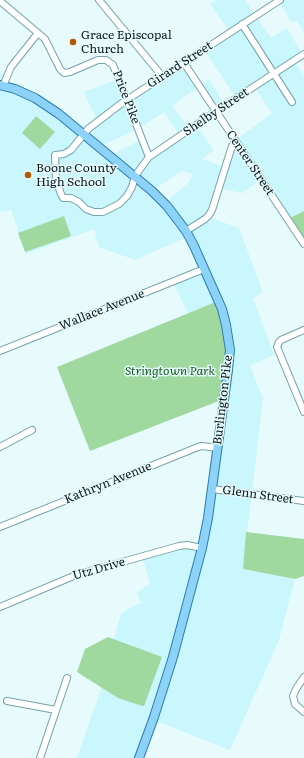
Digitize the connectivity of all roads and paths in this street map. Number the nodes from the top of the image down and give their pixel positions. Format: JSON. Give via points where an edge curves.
{"nodes":[{"id":1,"x":99,"y":0,"type":"edge"},
{"id":2,"x":280,"y":0,"type":"edge"},
{"id":3,"x":0,"y":1,"type":"edge"},
{"id":4,"x":242,"y":24,"type":"junction"},
{"id":5,"x":38,"y":33,"type":"junction"},
{"id":6,"x":304,"y":54,"type":"edge"},
{"id":7,"x":184,"y":63,"type":"junction"},
{"id":8,"x":273,"y":74,"type":"junction"},
{"id":9,"x":162,"y":76,"type":"junction"},
{"id":10,"x":2,"y":85,"type":"edge"},
{"id":11,"x":127,"y":100,"type":"junction"},
{"id":12,"x":292,"y":102,"type":"dead end"},
{"id":13,"x":215,"y":112,"type":"junction"},
{"id":14,"x":84,"y":134,"type":"junction"},
{"id":15,"x":236,"y":141,"type":"junction"},
{"id":16,"x":149,"y":157,"type":"junction"},
{"id":17,"x":134,"y":176,"type":"junction"},
{"id":18,"x":63,"y":198,"type":"joint"},
{"id":19,"x":186,"y":230,"type":"junction"},
{"id":20,"x":304,"y":244,"type":"edge"},
{"id":21,"x":204,"y":269,"type":"junction"},
{"id":22,"x":304,"y":330,"type":"edge"},
{"id":23,"x":0,"y":351,"type":"edge"},
{"id":24,"x":304,"y":412,"type":"edge"},
{"id":25,"x":32,"y":430,"type":"dead end"},
{"id":26,"x":0,"y":446,"type":"edge"},
{"id":27,"x":218,"y":448,"type":"junction"},
{"id":28,"x":212,"y":488,"type":"junction"},
{"id":29,"x":304,"y":501,"type":"edge"},
{"id":30,"x":0,"y":527,"type":"edge"},
{"id":31,"x":202,"y":548,"type":"junction"},
{"id":32,"x":0,"y":607,"type":"edge"},
{"id":33,"x":304,"y":677,"type":"edge"},
{"id":34,"x":67,"y":678,"type":"dead end"},
{"id":35,"x":7,"y":701,"type":"dead end"},
{"id":36,"x":56,"y":710,"type":"junction"},
{"id":37,"x":304,"y":712,"type":"edge"},
{"id":38,"x":40,"y":758,"type":"edge"},
{"id":39,"x":139,"y":758,"type":"edge"}],
"edges":[{"from":1,"to":9,"type":"street"},
{"from":2,"to":4,"type":"street","name":"Girard Street"},
{"from":3,"to":5,"type":"street"},
{"from":4,"to":7,"type":"street","name":"Girard Street"},
{"from":4,"to":8,"type":"street"},
{"from":5,"to":10,"type":"street","via":[[11,67]]},
{"from":5,"to":11,"type":"street","name":"Price Pike","via":[[47,42],[64,73],[98,60],[106,60],[113,65]]},
{"from":6,"to":8,"type":"street","name":"Shelby Street"},
{"from":7,"to":9,"type":"street","name":"Girard Street"},
{"from":7,"to":13,"type":"street","name":"Center Street"},
{"from":8,"to":12,"type":"street"},
{"from":8,"to":13,"type":"street","name":"Shelby Street"},
{"from":9,"to":11,"type":"street","name":"Girard Street"},
{"from":10,"to":14,"type":"main road","name":"Burlington Pike","via":[[44,104]]},
{"from":11,"to":14,"type":"street","name":"Girard Street","via":[[101,118]]},
{"from":11,"to":16,"type":"street","name":"Price Pike"},
{"from":13,"to":15,"type":"street","name":"Center Street"},
{"from":13,"to":16,"type":"street","name":"Shelby Street"},
{"from":14,"to":17,"type":"main road","name":"Burlington Pike"},
{"from":14,"to":18,"type":"street","name":"Girard Street","via":[[71,150],[55,155],[56,180]]},
{"from":15,"to":19,"type":"street","via":[[232,146],[209,215]]},
{"from":15,"to":20,"type":"street","name":"Center Street"},
{"from":16,"to":17,"type":"street","name":"Shelby Street"},
{"from":17,"to":18,"type":"street","name":"Shelby Street","via":[[132,187],[122,201],[103,212],[94,212],[71,198]]},
{"from":17,"to":19,"type":"main road","name":"Burlington Pike","via":[[167,206]]},
{"from":19,"to":21,"type":"main road","name":"Burlington Pike"},
{"from":21,"to":23,"type":"street","name":"Wallace Avenue"},
{"from":21,"to":27,"type":"main road","name":"Burlington Pike","via":[[222,310],[229,342]]},
{"from":22,"to":24,"type":"street","via":[[277,344]]},
{"from":25,"to":26,"type":"street"},
{"from":27,"to":28,"type":"main road","name":"Burlington Pike"},
{"from":27,"to":30,"type":"street","name":"Kathryn Avenue","via":[[198,447]]},
{"from":28,"to":29,"type":"street","name":"Glenn Street"},
{"from":28,"to":31,"type":"main road","name":"Burlington Pike"},
{"from":31,"to":32,"type":"street","name":"Utz Drive","via":[[179,546],[84,573]]},
{"from":31,"to":39,"type":"main road","name":"Burlington Pike","via":[[171,664]]},
{"from":33,"to":37,"type":"street","via":[[294,696],[295,704]]},
{"from":34,"to":36,"type":"street"},
{"from":35,"to":36,"type":"street"},
{"from":36,"to":38,"type":"street"}]}
